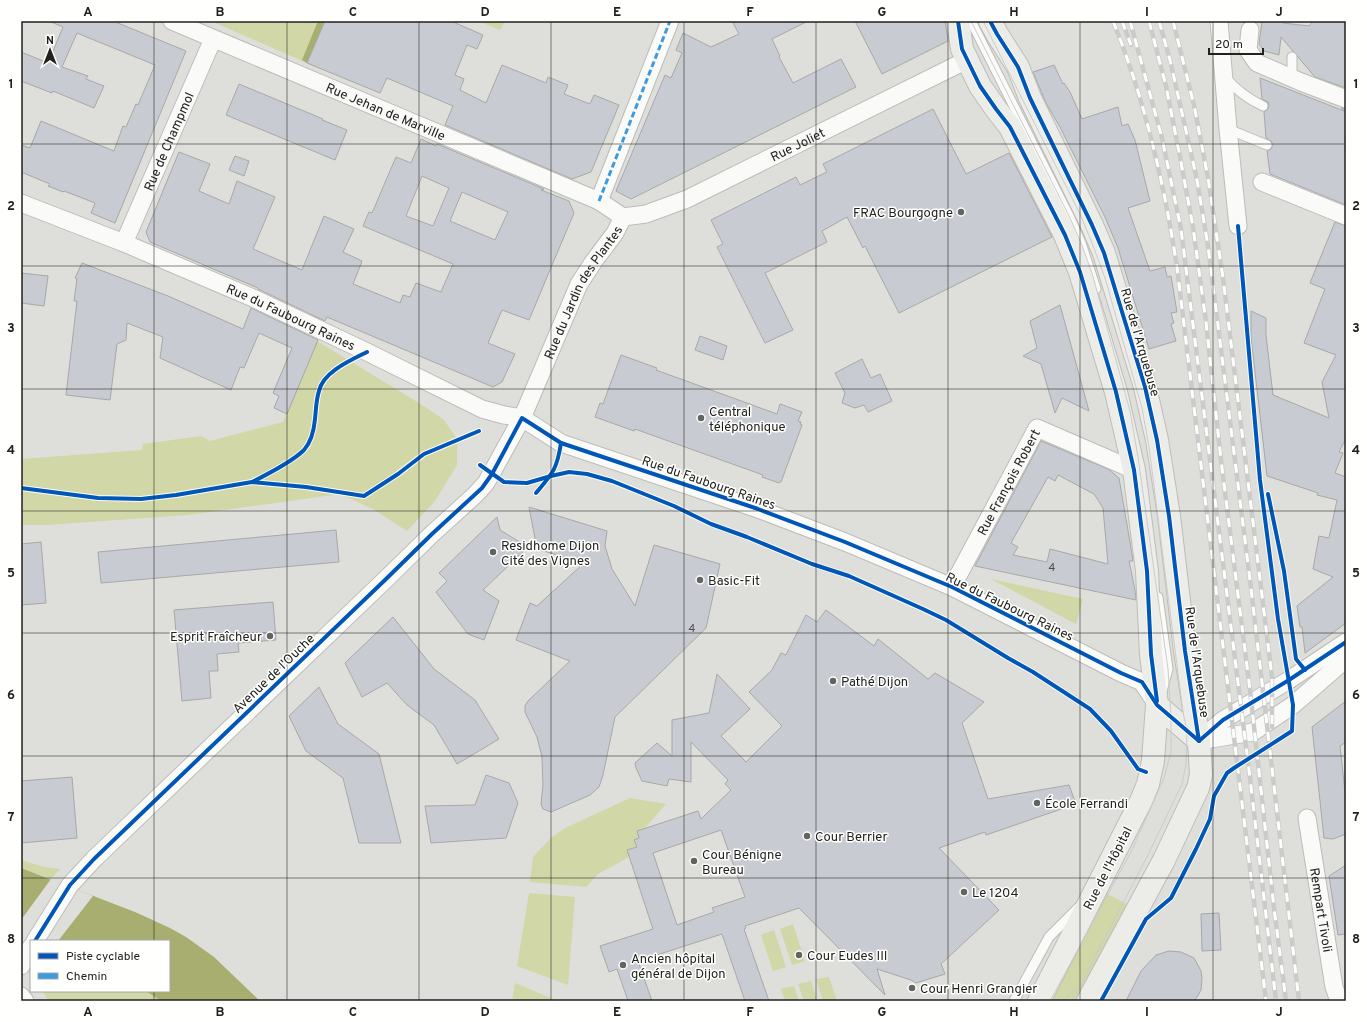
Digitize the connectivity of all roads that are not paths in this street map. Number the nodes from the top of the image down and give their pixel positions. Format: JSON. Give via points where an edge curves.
{"nodes":[{"id":1,"x":172,"y":21,"type":"edge"},
{"id":2,"x":670,"y":21,"type":"edge"},
{"id":3,"x":958,"y":21,"type":"edge"},
{"id":4,"x":971,"y":21,"type":"edge"},
{"id":5,"x":983,"y":21,"type":"edge"},
{"id":6,"x":990,"y":21,"type":"edge"},
{"id":7,"x":1219,"y":21,"type":"edge"},
{"id":8,"x":1250,"y":30,"type":"dead end"},
{"id":9,"x":213,"y":39,"type":"junction"},
{"id":10,"x":1292,"y":57,"type":"dead end"},
{"id":11,"x":967,"y":60,"type":"junction"},
{"id":12,"x":1006,"y":65,"type":"dead end"},
{"id":13,"x":1223,"y":75,"type":"junction"},
{"id":14,"x":1292,"y":78,"type":"junction"},
{"id":15,"x":1012,"y":79,"type":"dead end"},
{"id":16,"x":1346,"y":99,"type":"edge"},
{"id":17,"x":1263,"y":106,"type":"dead end"},
{"id":18,"x":1228,"y":129,"type":"junction"},
{"id":19,"x":1267,"y":145,"type":"dead end"},
{"id":20,"x":1272,"y":183,"type":"dead end"},
{"id":21,"x":599,"y":201,"type":"junction"},
{"id":22,"x":21,"y":203,"type":"edge"},
{"id":23,"x":623,"y":216,"type":"junction"},
{"id":24,"x":1346,"y":216,"type":"edge"},
{"id":25,"x":1238,"y":226,"type":"dead end"},
{"id":26,"x":124,"y":243,"type":"junction"},
{"id":27,"x":1098,"y":296,"type":"dead end"},
{"id":28,"x":1113,"y":350,"type":"dead end"},
{"id":29,"x":522,"y":418,"type":"junction"},
{"id":30,"x":1134,"y":470,"type":"junction"},
{"id":31,"x":1155,"y":484,"type":"dead end"},
{"id":32,"x":952,"y":587,"type":"junction"},
{"id":33,"x":1171,"y":613,"type":"dead end"},
{"id":34,"x":1346,"y":642,"type":"edge"},
{"id":35,"x":1346,"y":659,"type":"edge"},
{"id":36,"x":1178,"y":667,"type":"dead end"},
{"id":37,"x":1184,"y":697,"type":"dead end"},
{"id":38,"x":1158,"y":705,"type":"junction"},
{"id":39,"x":1200,"y":741,"type":"junction"},
{"id":40,"x":1307,"y":818,"type":"dead end"},
{"id":41,"x":1097,"y":888,"type":"junction"},
{"id":42,"x":35,"y":940,"type":"edge"},
{"id":43,"x":30,"y":948,"type":"edge"},
{"id":44,"x":30,"y":949,"type":"edge"},
{"id":45,"x":21,"y":955,"type":"edge"},
{"id":46,"x":21,"y":966,"type":"edge"},
{"id":47,"x":21,"y":996,"type":"edge"},
{"id":48,"x":25,"y":1001,"type":"edge"},
{"id":49,"x":1014,"y":1001,"type":"edge"},
{"id":50,"x":1039,"y":1001,"type":"edge"},
{"id":51,"x":1088,"y":1001,"type":"edge"},
{"id":52,"x":1339,"y":1001,"type":"edge"}],
"edges":[{"from":1,"to":9,"type":"street","name":"Rue Jehan de Marville"},
{"from":2,"to":21,"type":"street"},
{"from":3,"to":11,"type":"main road","via":[[962,49]]},
{"from":4,"to":27,"type":"lane","via":[[1070,218],[1092,273]]},
{"from":5,"to":12,"type":"lane"},
{"from":6,"to":39,"type":"main road","name":"Rue de l'Arquebuse","via":[[1018,67],[1030,98],[1104,253],[1145,387],[1158,440],[1185,651]]},
{"from":7,"to":13,"type":"street"},
{"from":8,"to":14,"type":"street","via":[[1248,50],[1257,63]]},
{"from":9,"to":21,"type":"street","name":"Rue Jehan de Marville"},
{"from":9,"to":26,"type":"street","name":"Rue de Champmol"},
{"from":10,"to":14,"type":"lane"},
{"from":11,"to":23,"type":"street","name":"Rue Joliet","via":[[687,199],[646,214]]},
{"from":11,"to":30,"type":"main road","via":[[980,86],[1010,127],[1065,235],[1080,272],[1116,392]]},
{"from":13,"to":17,"type":"lane","via":[[1249,100]]},
{"from":13,"to":18,"type":"street"},
{"from":14,"to":16,"type":"street"},
{"from":15,"to":31,"type":"lane","name":"Rue de l'Arquebuse","via":[[1080,214],[1105,278],[1142,408]]},
{"from":18,"to":19,"type":"lane"},
{"from":18,"to":25,"type":"street"},
{"from":20,"to":24,"type":"street"},
{"from":21,"to":23,"type":"street","name":"Rue du Jardin des Plantes"},
{"from":22,"to":26,"type":"street","name":"Rue du Faubourg Raines"},
{"from":23,"to":29,"type":"street","name":"Rue du Jardin des Plantes","via":[[615,233],[579,284]]},
{"from":26,"to":29,"type":"street","name":"Rue du Faubourg Raines","via":[[253,298],[482,410]]},
{"from":28,"to":38,"type":"lane","via":[[1130,411],[1138,457],[1168,669]]},
{"from":29,"to":32,"type":"street","name":"Rue du Faubourg Raines","via":[[562,443],[758,509]]},
{"from":29,"to":42,"type":"street","name":"Avenue de l'Ouche","via":[[482,488],[94,859],[70,886]]},
{"from":30,"to":32,"type":"street","name":"Rue François Robert","via":[[1036,428]]},
{"from":30,"to":38,"type":"main road","via":[[1147,571],[1151,654]]},
{"from":32,"to":38,"type":"street","name":"Rue du Faubourg Raines","via":[[1142,682]]},
{"from":33,"to":36,"type":"lane","name":"Rue de l'Arquebuse"},
{"from":34,"to":39,"type":"street","via":[[1223,720]]},
{"from":35,"to":39,"type":"street","via":[[1293,705],[1253,732]]},
{"from":37,"to":39,"type":"lane","name":"Rue de l'Arquebuse"},
{"from":38,"to":39,"type":"main road","name":"Rue du Faubourg Raines"},
{"from":38,"to":41,"type":"main road","name":"Rue de l'Hôpital","via":[[1153,761],[1148,784]]},
{"from":39,"to":51,"type":"main road","via":[[1201,775],[1198,788],[1164,860]]},
{"from":40,"to":52,"type":"street","name":"Rempart Tivoli","via":[[1334,987]]},
{"from":41,"to":49,"type":"lane","via":[[1049,937]]},
{"from":41,"to":50,"type":"main road","name":"Rue de l'Hôpital"},
{"from":43,"to":45,"type":"street"},
{"from":44,"to":46,"type":"street"},
{"from":47,"to":48,"type":"street"}]}
